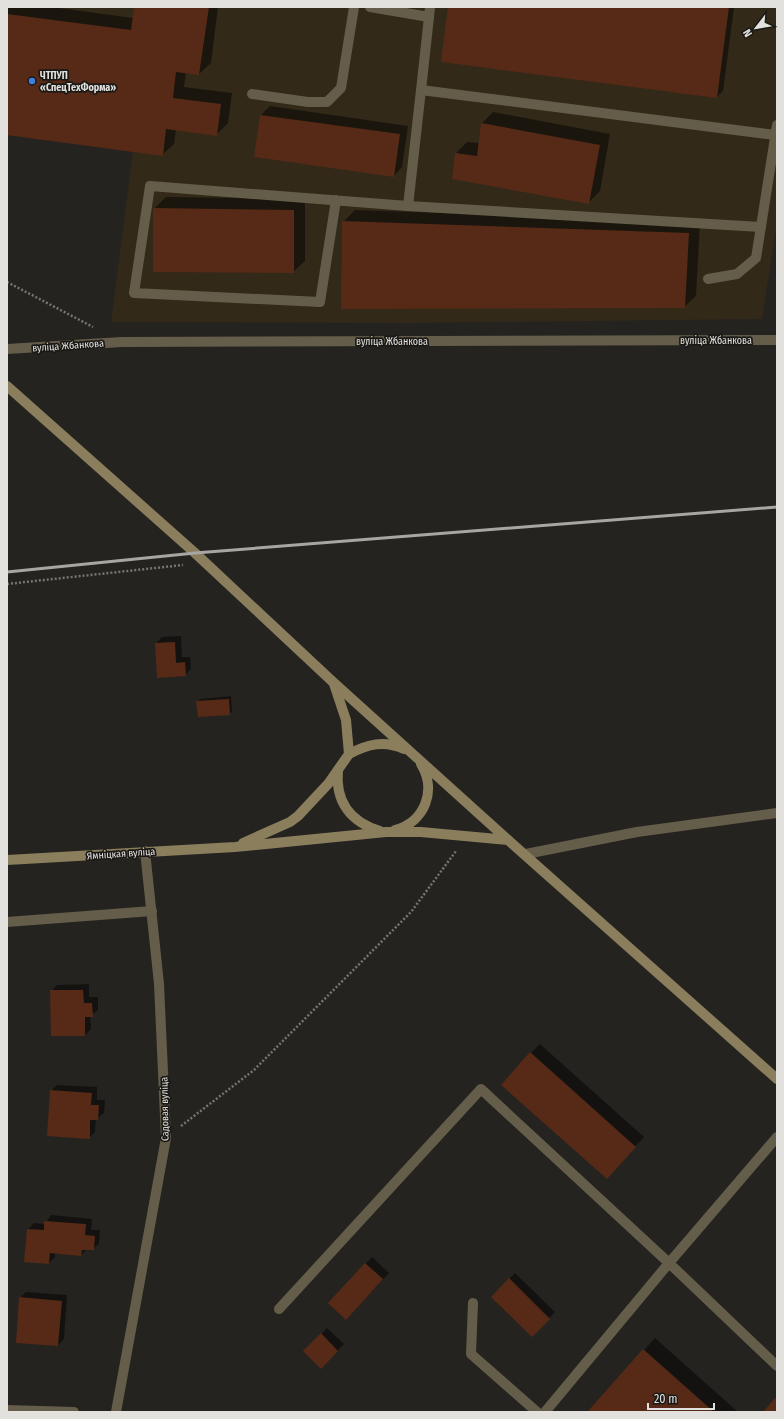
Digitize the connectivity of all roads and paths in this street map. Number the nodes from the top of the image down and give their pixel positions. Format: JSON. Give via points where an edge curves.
{"nodes":[{"id":1,"x":354,"y":7,"type":"edge"},
{"id":2,"x":370,"y":7,"type":"edge"},
{"id":3,"x":429,"y":12,"type":"edge"},
{"id":4,"x":421,"y":90,"type":"junction"},
{"id":5,"x":252,"y":94,"type":"dead end"},
{"id":6,"x":777,"y":124,"type":"edge"},
{"id":7,"x":775,"y":135,"type":"junction"},
{"id":8,"x":336,"y":200,"type":"junction"},
{"id":9,"x":408,"y":206,"type":"junction"},
{"id":10,"x":761,"y":228,"type":"junction"},
{"id":11,"x":708,"y":279,"type":"dead end"},
{"id":12,"x":7,"y":282,"type":"edge"},
{"id":13,"x":95,"y":328,"type":"dead end"},
{"id":14,"x":777,"y":340,"type":"edge"},
{"id":15,"x":7,"y":349,"type":"edge"},
{"id":16,"x":7,"y":386,"type":"edge"},
{"id":17,"x":208,"y":564,"type":"junction"},
{"id":18,"x":7,"y":584,"type":"edge"},
{"id":19,"x":333,"y":682,"type":"junction"},
{"id":20,"x":349,"y":754,"type":"junction"},
{"id":21,"x":416,"y":756,"type":"junction"},
{"id":22,"x":338,"y":770,"type":"junction"},
{"id":23,"x":777,"y":813,"type":"edge"},
{"id":24,"x":386,"y":832,"type":"junction"},
{"id":25,"x":466,"y":837,"type":"junction"},
{"id":26,"x":508,"y":840,"type":"junction"},
{"id":27,"x":235,"y":847,"type":"junction"},
{"id":28,"x":146,"y":851,"type":"junction"},
{"id":29,"x":526,"y":854,"type":"junction"},
{"id":30,"x":7,"y":860,"type":"edge"},
{"id":31,"x":152,"y":911,"type":"junction"},
{"id":32,"x":7,"y":922,"type":"edge"},
{"id":33,"x":777,"y":1079,"type":"edge"},
{"id":34,"x":777,"y":1137,"type":"edge"},
{"id":35,"x":166,"y":1138,"type":"junction"},
{"id":36,"x":669,"y":1263,"type":"junction"},
{"id":37,"x":473,"y":1302,"type":"dead end"},
{"id":38,"x":278,"y":1309,"type":"dead end"},
{"id":39,"x":777,"y":1366,"type":"edge"},
{"id":40,"x":7,"y":1410,"type":"edge"},
{"id":41,"x":74,"y":1412,"type":"edge"},
{"id":42,"x":116,"y":1412,"type":"edge"},
{"id":43,"x":537,"y":1412,"type":"edge"},
{"id":44,"x":545,"y":1412,"type":"edge"}],
"edges":[{"from":1,"to":5,"type":"street","via":[[341,88],[328,102],[308,102]]},
{"from":2,"to":3,"type":"street"},
{"from":3,"to":4,"type":"street"},
{"from":4,"to":7,"type":"street"},
{"from":4,"to":9,"type":"street"},
{"from":6,"to":7,"type":"street"},
{"from":7,"to":10,"type":"street"},
{"from":8,"to":8,"type":"street","via":[[150,186],[134,293],[320,302]]},
{"from":8,"to":9,"type":"street"},
{"from":9,"to":10,"type":"street"},
{"from":10,"to":11,"type":"street","via":[[756,258],[737,274]]},
{"from":12,"to":13,"type":"path"},
{"from":14,"to":15,"type":"street","name":"вуліца Жбанкова","via":[[122,342]]},
{"from":16,"to":17,"type":"main road"},
{"from":17,"to":18,"type":"path"},
{"from":17,"to":19,"type":"main road"},
{"from":19,"to":20,"type":"main road","via":[[346,720]]},
{"from":19,"to":21,"type":"main road"},
{"from":20,"to":21,"type":"main road","via":[[365,746],[385,743],[393,744]]},
{"from":20,"to":22,"type":"main road"},
{"from":21,"to":24,"type":"main road","via":[[429,782],[424,809],[417,819],[405,828]]},
{"from":21,"to":26,"type":"main road"},
{"from":22,"to":24,"type":"main road","via":[[337,786],[340,797],[351,815],[365,826]]},
{"from":22,"to":27,"type":"main road","via":[[313,802],[290,822]]},
{"from":23,"to":29,"type":"street","via":[[638,832]]},
{"from":24,"to":25,"type":"main road","via":[[421,832]]},
{"from":24,"to":27,"type":"main road","name":"Ямніцкая вуліца"},
{"from":25,"to":26,"type":"main road"},
{"from":25,"to":35,"type":"path","via":[[411,912],[254,1070]]},
{"from":26,"to":29,"type":"main road"},
{"from":27,"to":28,"type":"main road","name":"Ямніцкая вуліца"},
{"from":28,"to":30,"type":"main road","name":"Ямніцкая вуліца"},
{"from":28,"to":31,"type":"street","name":"Садовая вуліца"},
{"from":29,"to":33,"type":"main road"},
{"from":31,"to":32,"type":"street"},
{"from":31,"to":35,"type":"street","name":"Садовая вуліца","via":[[159,984]]},
{"from":34,"to":36,"type":"street"},
{"from":35,"to":42,"type":"street","name":"Садовая вуліца"},
{"from":36,"to":38,"type":"street","via":[[481,1089]]},
{"from":36,"to":39,"type":"street"},
{"from":36,"to":44,"type":"street"},
{"from":37,"to":43,"type":"street","via":[[471,1354]]},
{"from":40,"to":41,"type":"street"}]}
